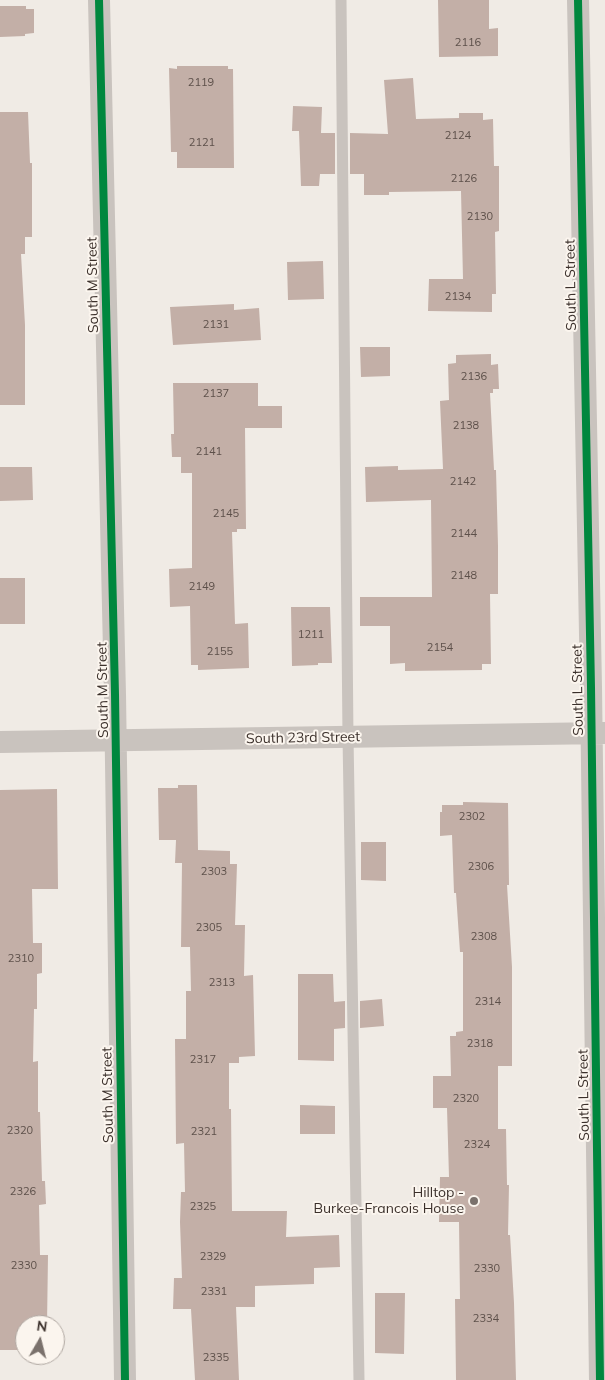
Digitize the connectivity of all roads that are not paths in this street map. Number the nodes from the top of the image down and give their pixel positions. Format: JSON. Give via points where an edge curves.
{"nodes":[{"id":1,"x":99,"y":0,"type":"edge"},
{"id":2,"x":342,"y":0,"type":"edge"},
{"id":3,"x":578,"y":0,"type":"edge"},
{"id":4,"x":598,"y":733,"type":"edge"},
{"id":5,"x":348,"y":737,"type":"junction"},
{"id":6,"x":116,"y":740,"type":"junction"},
{"id":7,"x":0,"y":742,"type":"edge"},
{"id":8,"x":125,"y":1380,"type":"edge"},
{"id":9,"x":359,"y":1380,"type":"edge"},
{"id":10,"x":600,"y":1380,"type":"edge"}],
"edges":[{"from":1,"to":6,"type":"street","name":"South M Street"},
{"from":2,"to":5,"type":"lane"},
{"from":3,"to":4,"type":"street","name":"South L Street"},
{"from":4,"to":5,"type":"street","name":"South 23rd Street"},
{"from":4,"to":10,"type":"street","name":"South L Street"},
{"from":5,"to":6,"type":"street","name":"South 23rd Street"},
{"from":5,"to":9,"type":"lane"},
{"from":6,"to":7,"type":"street","name":"South 23rd Street"},
{"from":6,"to":8,"type":"street","name":"South M Street"}]}
